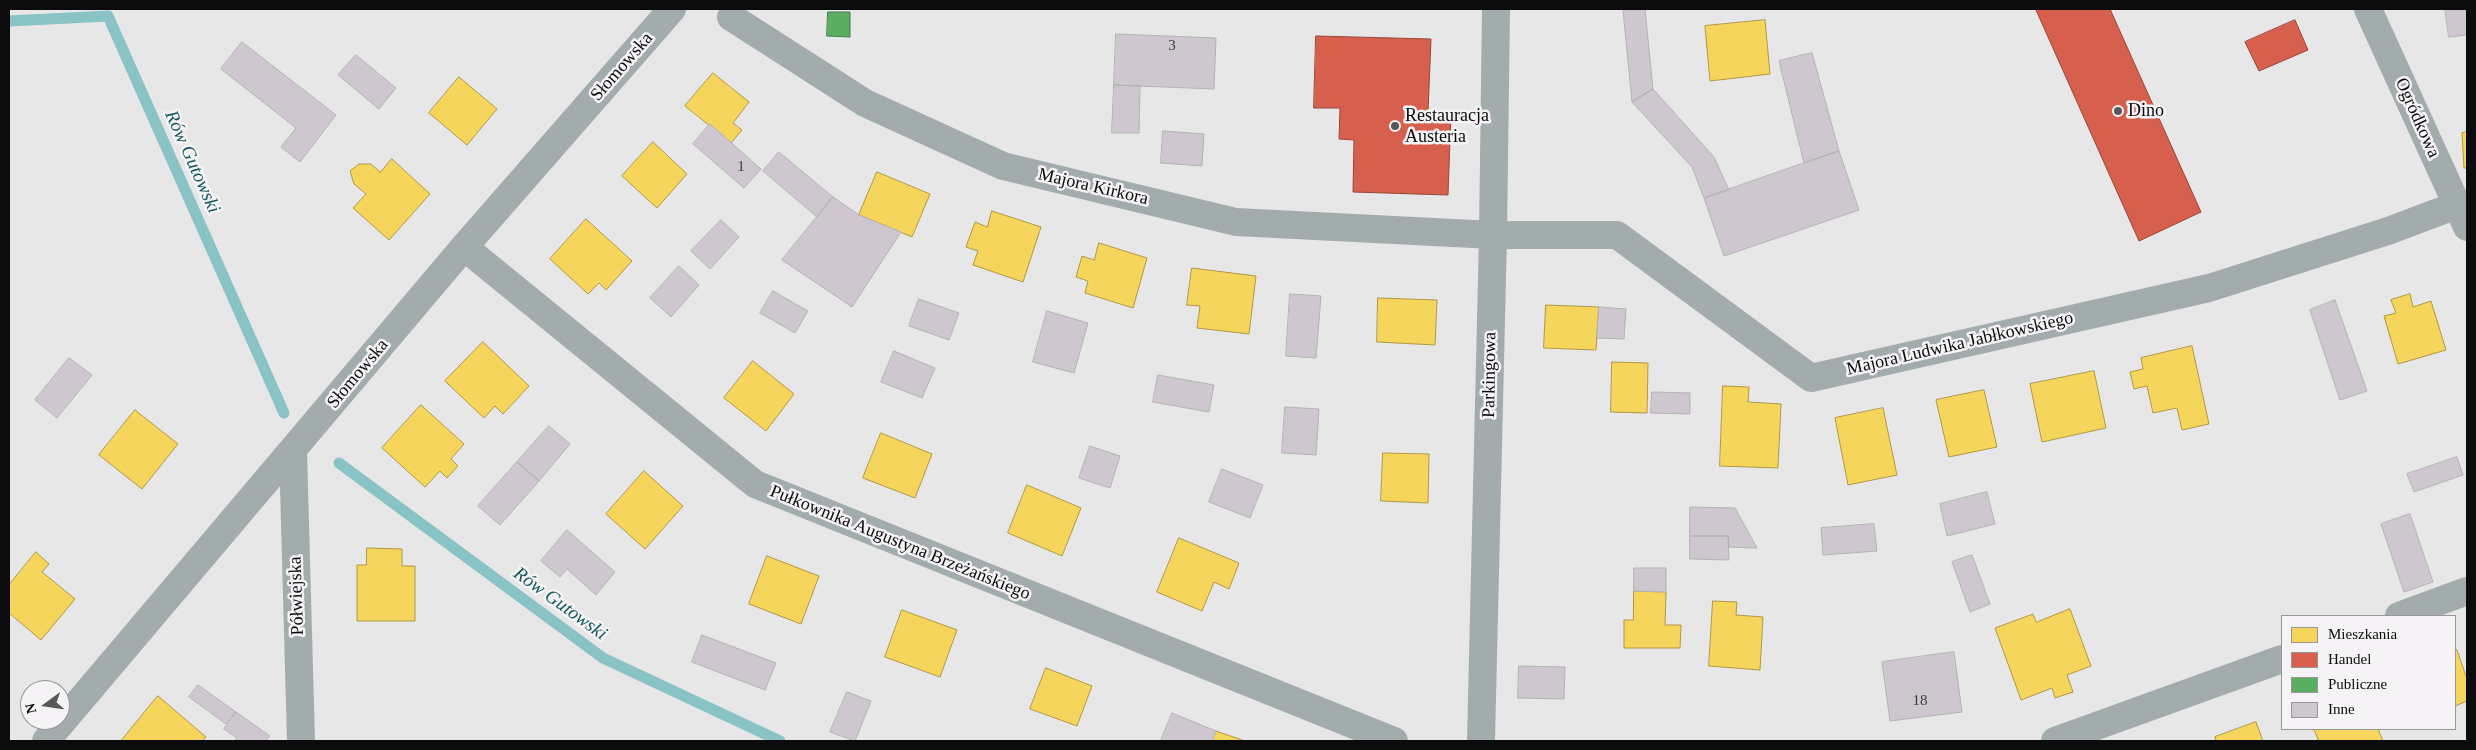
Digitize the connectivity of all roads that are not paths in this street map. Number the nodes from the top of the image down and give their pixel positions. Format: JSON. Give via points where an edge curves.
{"nodes":[{"id":1,"x":672,"y":9,"type":"edge"},
{"id":2,"x":1496,"y":9,"type":"edge"},
{"id":3,"x":2368,"y":9,"type":"edge"},
{"id":4,"x":730,"y":17,"type":"dead end"},
{"id":5,"x":2462,"y":216,"type":"edge"},
{"id":6,"x":1493,"y":235,"type":"junction"},
{"id":7,"x":464,"y":247,"type":"junction"},
{"id":8,"x":293,"y":451,"type":"junction"},
{"id":9,"x":2467,"y":591,"type":"edge"},
{"id":10,"x":2402,"y":615,"type":"edge"},
{"id":11,"x":2281,"y":659,"type":"edge"},
{"id":12,"x":46,"y":741,"type":"edge"},
{"id":13,"x":301,"y":741,"type":"edge"},
{"id":14,"x":1394,"y":741,"type":"edge"},
{"id":15,"x":1481,"y":741,"type":"edge"},
{"id":16,"x":2055,"y":741,"type":"edge"}],
"edges":[{"from":1,"to":7,"type":"street","name":"Słomowska"},
{"from":2,"to":6,"type":"street","name":"Parkingowa"},
{"from":3,"to":5,"type":"street","name":"Ogródkowa"},
{"from":4,"to":6,"type":"street","name":"Majora Kirkora","via":[[865,103],[1003,166],[1236,222]]},
{"from":5,"to":6,"type":"street","name":"Majora Ludwika Jabłkowskiego","via":[[2388,232],[2209,288],[1811,378],[1617,235]]},
{"from":6,"to":15,"type":"street","name":"Parkingowa"},
{"from":7,"to":8,"type":"street","name":"Słomowska"},
{"from":7,"to":14,"type":"street","name":"Pułkownika Augustyna Brzeżańskiego","via":[[755,484]]},
{"from":8,"to":12,"type":"street","name":"Słomowska"},
{"from":8,"to":13,"type":"street","name":"Półwiejska"},
{"from":9,"to":10,"type":"street"},
{"from":11,"to":16,"type":"street"}]}
